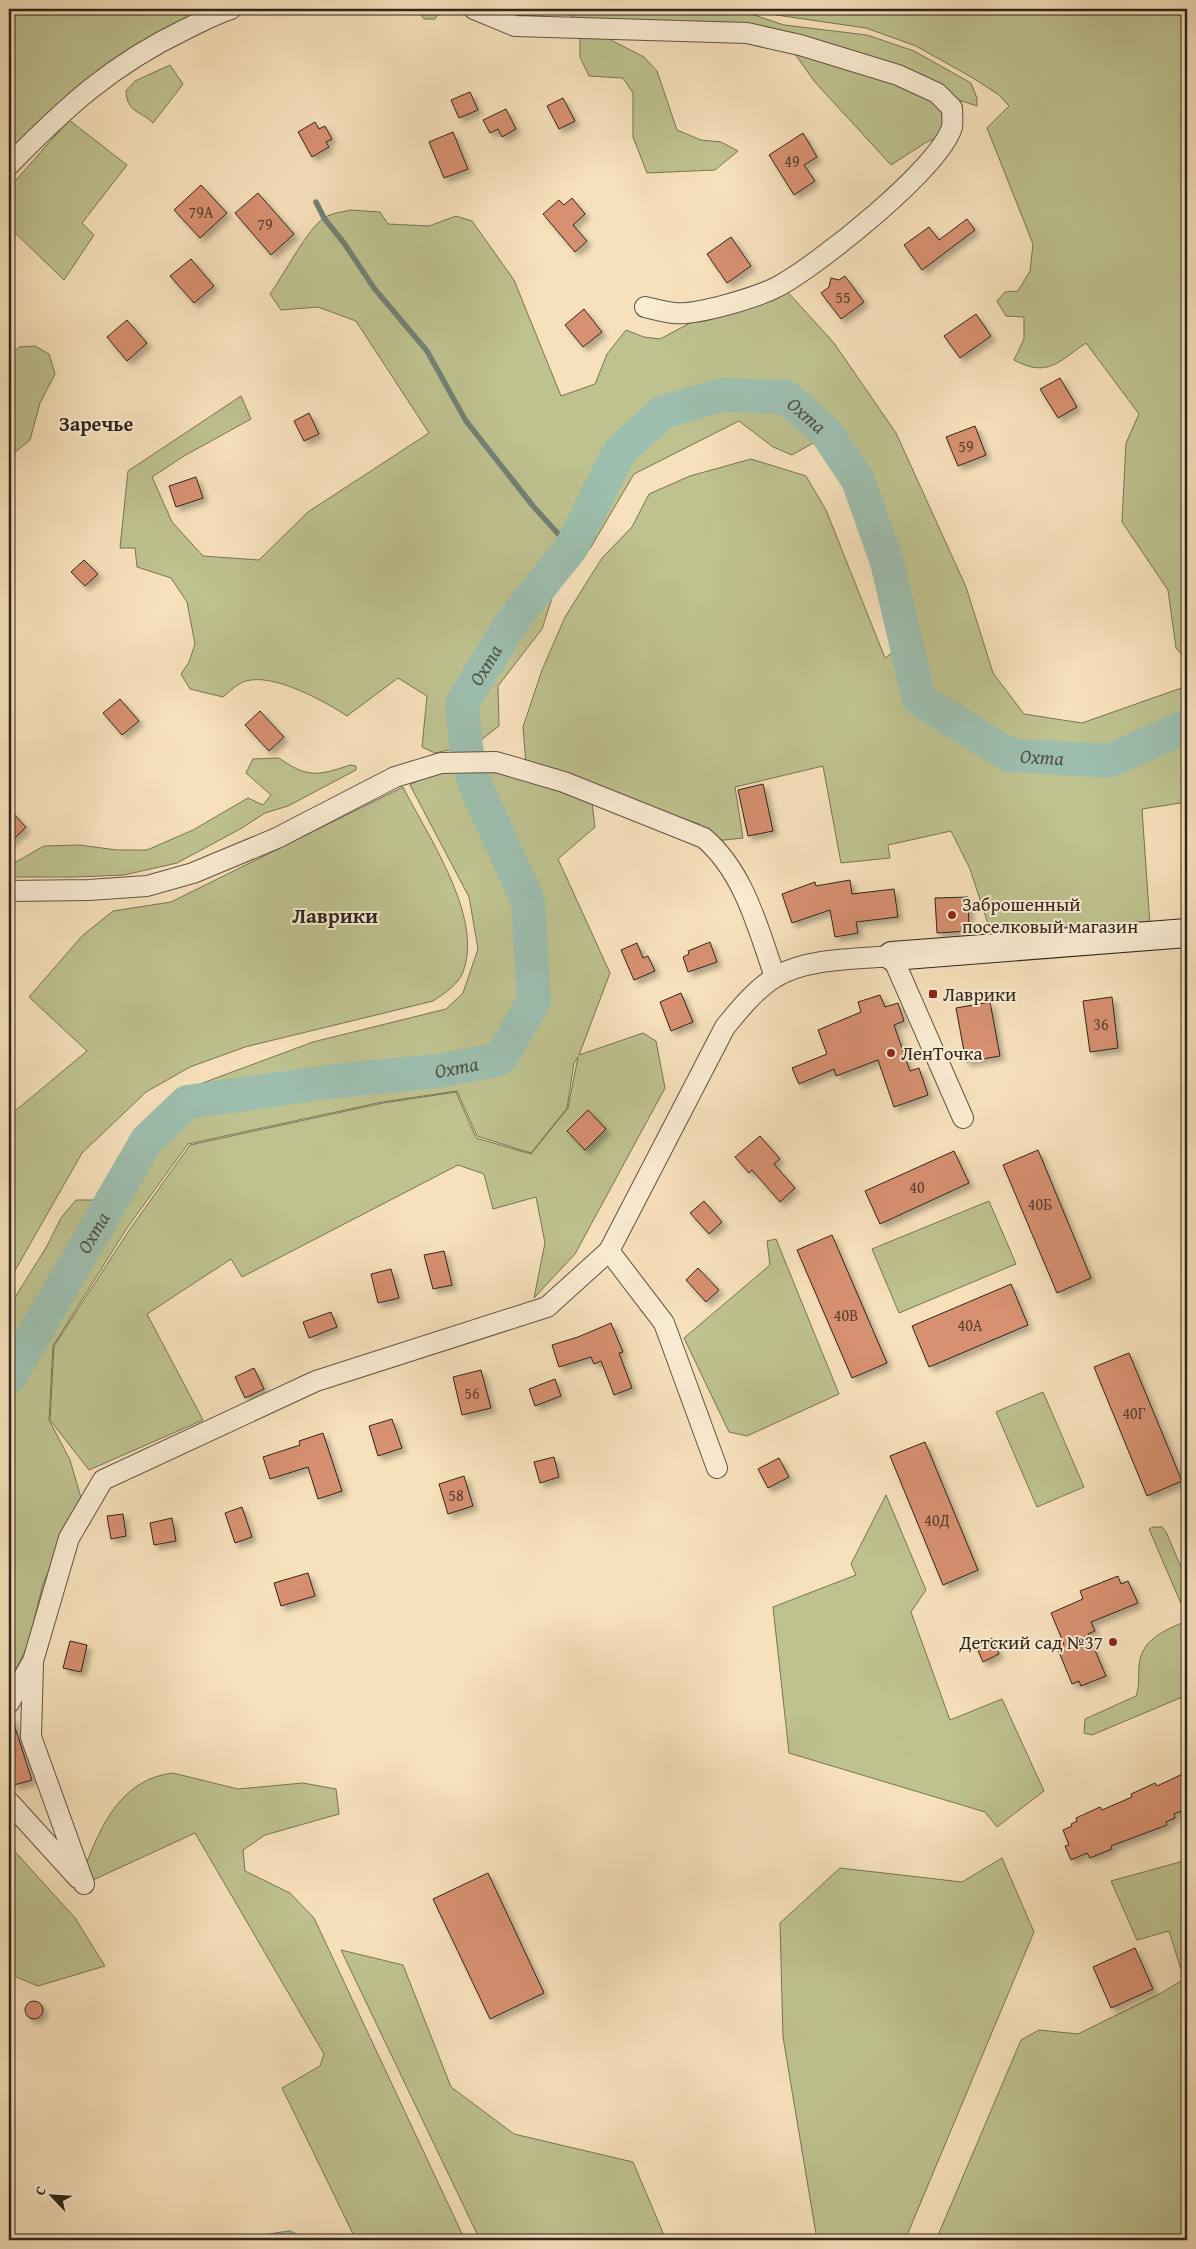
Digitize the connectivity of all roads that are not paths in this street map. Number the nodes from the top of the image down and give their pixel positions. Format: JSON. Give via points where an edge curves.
{"nodes":[{"id":1,"x":231,"y":9,"type":"edge"},
{"id":2,"x":474,"y":9,"type":"edge"},
{"id":3,"x":9,"y":165,"type":"edge"},
{"id":4,"x":645,"y":307,"type":"dead end"},
{"id":5,"x":9,"y":891,"type":"edge"},
{"id":6,"x":1187,"y":933,"type":"edge"},
{"id":7,"x":892,"y":956,"type":"junction"},
{"id":8,"x":775,"y":977,"type":"junction"},
{"id":9,"x":964,"y":1118,"type":"dead end"},
{"id":10,"x":609,"y":1251,"type":"junction"},
{"id":11,"x":717,"y":1468,"type":"dead end"},
{"id":12,"x":33,"y":1660,"type":"junction"},
{"id":13,"x":9,"y":1703,"type":"edge"},
{"id":14,"x":9,"y":1802,"type":"edge"}],
"edges":[{"from":1,"to":3,"type":"street","via":[[152,46],[91,87],[60,113]]},
{"from":2,"to":4,"type":"street","via":[[515,26],[747,33],[800,45],[898,75],[937,93],[952,108],[952,126],[941,147],[915,178],[850,236],[777,287],[726,305],[676,314]]},
{"from":5,"to":8,"type":"street","via":[[148,886],[193,873],[276,838],[395,777],[442,763],[496,762],[564,782],[704,838],[718,850],[743,890]]},
{"from":6,"to":7,"type":"street"},
{"from":7,"to":8,"type":"street","via":[[802,966]]},
{"from":7,"to":9,"type":"street"},
{"from":8,"to":10,"type":"street","via":[[724,1027]]},
{"from":10,"to":11,"type":"street","via":[[664,1323]]},
{"from":10,"to":12,"type":"street","via":[[547,1307],[316,1381],[103,1480],[68,1538]]},
{"from":12,"to":13,"type":"street"},
{"from":12,"to":14,"type":"street","via":[[31,1737],[84,1884]]}]}
